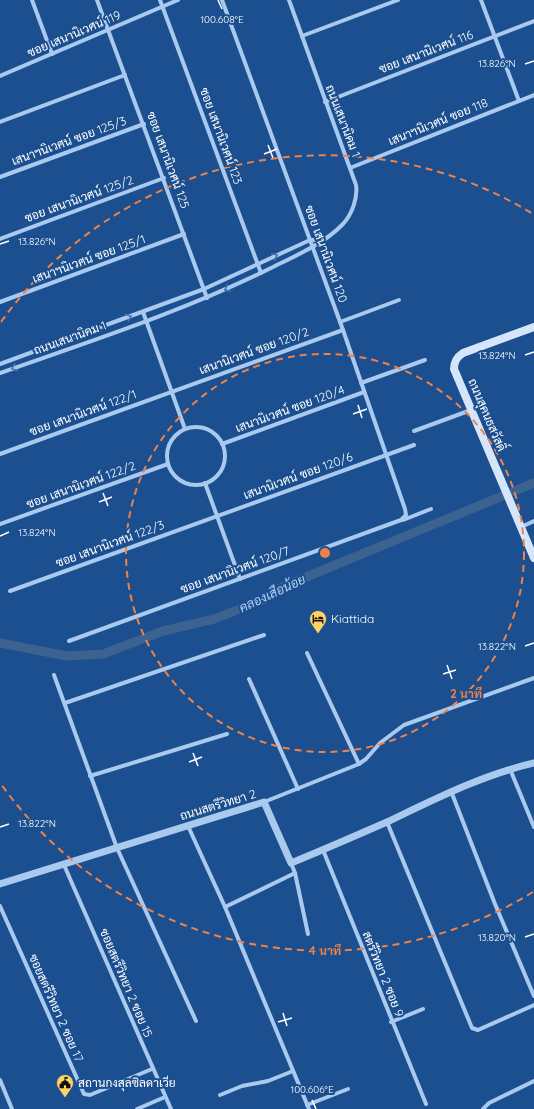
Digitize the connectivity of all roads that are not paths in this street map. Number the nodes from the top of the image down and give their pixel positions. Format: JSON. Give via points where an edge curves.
{"nodes":[{"id":1,"x":32,"y":0,"type":"edge"},
{"id":2,"x":97,"y":0,"type":"edge"},
{"id":3,"x":160,"y":0,"type":"edge"},
{"id":4,"x":178,"y":0,"type":"edge"},
{"id":5,"x":222,"y":0,"type":"edge"},
{"id":6,"x":289,"y":0,"type":"edge"},
{"id":7,"x":398,"y":0,"type":"edge"},
{"id":8,"x":481,"y":0,"type":"edge"},
{"id":9,"x":163,"y":7,"type":"junction"},
{"id":10,"x":534,"y":21,"type":"edge"},
{"id":11,"x":108,"y":30,"type":"junction"},
{"id":12,"x":302,"y":36,"type":"junction"},
{"id":13,"x":494,"y":36,"type":"junction"},
{"id":14,"x":52,"y":54,"type":"junction"},
{"id":15,"x":125,"y":75,"type":"junction"},
{"id":16,"x":0,"y":76,"type":"edge"},
{"id":17,"x":534,"y":95,"type":"edge"},
{"id":18,"x":519,"y":101,"type":"junction"},
{"id":19,"x":325,"y":102,"type":"junction"},
{"id":20,"x":0,"y":122,"type":"edge"},
{"id":21,"x":144,"y":124,"type":"junction"},
{"id":22,"x":350,"y":168,"type":"junction"},
{"id":23,"x":0,"y":177,"type":"edge"},
{"id":24,"x":164,"y":178,"type":"junction"},
{"id":25,"x":184,"y":234,"type":"junction"},
{"id":26,"x":0,"y":239,"type":"edge"},
{"id":27,"x":310,"y":240,"type":"junction"},
{"id":28,"x":323,"y":240,"type":"junction"},
{"id":29,"x":313,"y":247,"type":"junction"},
{"id":30,"x":257,"y":264,"type":"junction"},
{"id":31,"x":261,"y":273,"type":"junction"},
{"id":32,"x":204,"y":289,"type":"junction"},
{"id":33,"x":207,"y":298,"type":"junction"},
{"id":34,"x":399,"y":300,"type":"dead end"},
{"id":35,"x":0,"y":302,"type":"edge"},
{"id":36,"x":143,"y":312,"type":"junction"},
{"id":37,"x":146,"y":321,"type":"junction"},
{"id":38,"x":340,"y":322,"type":"junction"},
{"id":39,"x":534,"y":327,"type":"edge"},
{"id":40,"x":343,"y":330,"type":"junction"},
{"id":41,"x":425,"y":360,"type":"dead end"},
{"id":42,"x":0,"y":364,"type":"edge"},
{"id":43,"x":0,"y":373,"type":"edge"},
{"id":44,"x":361,"y":383,"type":"junction"},
{"id":45,"x":172,"y":391,"type":"junction"},
{"id":46,"x":364,"y":392,"type":"junction"},
{"id":47,"x":471,"y":410,"type":"junction"},
{"id":48,"x":185,"y":429,"type":"junction"},
{"id":49,"x":414,"y":431,"type":"dead end"},
{"id":50,"x":222,"y":444,"type":"junction"},
{"id":51,"x":414,"y":445,"type":"dead end"},
{"id":52,"x":0,"y":454,"type":"edge"},
{"id":53,"x":386,"y":455,"type":"junction"},
{"id":54,"x":168,"y":464,"type":"junction"},
{"id":55,"x":205,"y":483,"type":"junction"},
{"id":56,"x":431,"y":509,"type":"dead end"},
{"id":57,"x":406,"y":515,"type":"joint"},
{"id":58,"x":217,"y":516,"type":"junction"},
{"id":59,"x":401,"y":520,"type":"junction"},
{"id":60,"x":534,"y":521,"type":"edge"},
{"id":61,"x":0,"y":524,"type":"edge"},
{"id":62,"x":521,"y":526,"type":"junction"},
{"id":63,"x":534,"y":558,"type":"edge"},
{"id":64,"x":240,"y":579,"type":"junction"},
{"id":65,"x":10,"y":591,"type":"dead end"},
{"id":66,"x":264,"y":635,"type":"dead end"},
{"id":67,"x":69,"y":641,"type":"dead end"},
{"id":68,"x":307,"y":653,"type":"dead end"},
{"id":69,"x":54,"y":675,"type":"dead end"},
{"id":70,"x":534,"y":678,"type":"edge"},
{"id":71,"x":248,"y":679,"type":"dead end"},
{"id":72,"x":64,"y":703,"type":"junction"},
{"id":73,"x":228,"y":734,"type":"dead end"},
{"id":74,"x":534,"y":763,"type":"edge"},
{"id":75,"x":359,"y":764,"type":"junction"},
{"id":76,"x":510,"y":769,"type":"junction"},
{"id":77,"x":90,"y":776,"type":"junction"},
{"id":78,"x":298,"y":789,"type":"junction"},
{"id":79,"x":450,"y":791,"type":"junction"},
{"id":80,"x":264,"y":802,"type":"junction"},
{"id":81,"x":387,"y":822,"type":"junction"},
{"id":82,"x":188,"y":826,"type":"junction"},
{"id":83,"x":534,"y":827,"type":"edge"},
{"id":84,"x":117,"y":848,"type":"junction"},
{"id":85,"x":323,"y":850,"type":"junction"},
{"id":86,"x":291,"y":863,"type":"junction"},
{"id":87,"x":64,"y":865,"type":"junction"},
{"id":88,"x":295,"y":873,"type":"junction"},
{"id":89,"x":0,"y":884,"type":"edge"},
{"id":90,"x":0,"y":906,"type":"edge"},
{"id":91,"x":225,"y":907,"type":"junction"},
{"id":92,"x":308,"y":934,"type":"dead end"},
{"id":93,"x":534,"y":996,"type":"edge"},
{"id":94,"x":534,"y":1005,"type":"edge"},
{"id":95,"x":423,"y":1009,"type":"dead end"},
{"id":96,"x":196,"y":1021,"type":"dead end"},
{"id":97,"x":391,"y":1022,"type":"junction"},
{"id":98,"x":152,"y":1069,"type":"junction"},
{"id":99,"x":293,"y":1071,"type":"junction"},
{"id":100,"x":0,"y":1080,"type":"edge"},
{"id":101,"x":534,"y":1081,"type":"edge"},
{"id":102,"x":348,"y":1089,"type":"dead end"},
{"id":103,"x":220,"y":1095,"type":"dead end"},
{"id":104,"x":165,"y":1097,"type":"junction"},
{"id":105,"x":426,"y":1104,"type":"dead end"},
{"id":106,"x":308,"y":1107,"type":"edge"},
{"id":107,"x":12,"y":1109,"type":"edge"},
{"id":108,"x":137,"y":1109,"type":"edge"},
{"id":109,"x":171,"y":1109,"type":"edge"},
{"id":110,"x":483,"y":1109,"type":"edge"}],
"edges":[{"from":1,"to":14,"type":"street"},
{"from":2,"to":11,"type":"street","name":"ซอย เสนานิเวศน์ 125"},
{"from":3,"to":9,"type":"street","name":"ซอย เสนานิเวศน์ 123"},
{"from":4,"to":9,"type":"street","name":"ซอย เสนานิเวศน์ 119"},
{"from":5,"to":27,"type":"street","name":"ซอย เสนานิเวศน์ 120"},
{"from":6,"to":12,"type":"street","name":"ถนนเสนานิคม 1"},
{"from":7,"to":12,"type":"street"},
{"from":8,"to":13,"type":"street"},
{"from":9,"to":11,"type":"street","name":"ซอย เสนานิเวศน์ 119"},
{"from":9,"to":30,"type":"street","name":"ซอย เสนานิเวศน์ 123"},
{"from":10,"to":13,"type":"street","name":"ซอย เสนานิเวศน์ 116"},
{"from":11,"to":14,"type":"street","name":"ซอย เสนานิเวศน์ 119"},
{"from":11,"to":15,"type":"street","name":"ซอย เสนานิเวศน์ 125"},
{"from":12,"to":19,"type":"street","name":"ถนนเสนานิคม 1"},
{"from":13,"to":18,"type":"street"},
{"from":13,"to":19,"type":"street","name":"ซอย เสนานิเวศน์ 116"},
{"from":14,"to":16,"type":"street","name":"ซอย เสนานิเวศน์ 119"},
{"from":15,"to":20,"type":"street"},
{"from":15,"to":21,"type":"street","name":"ซอย เสนานิเวศน์ 125"},
{"from":17,"to":18,"type":"street","name":"เสนาฯนิเวศน์ ซอย 118"},
{"from":18,"to":22,"type":"street","name":"เสนาฯนิเวศน์ ซอย 118"},
{"from":19,"to":22,"type":"street","name":"ถนนเสนานิคม 1"},
{"from":21,"to":23,"type":"street","name":"เสนาฯนิเวศน์ ซอย 125/3"},
{"from":21,"to":24,"type":"street","name":"ซอย เสนานิเวศน์ 125"},
{"from":22,"to":28,"type":"street","name":"ถนนเสนานิคม 1","via":[[357,192],[354,206],[343,224]]},
{"from":24,"to":25,"type":"street","name":"ซอย เสนานิเวศน์ 125"},
{"from":24,"to":26,"type":"street","name":"ซอย เสนานิเวศน์ 125/2"},
{"from":25,"to":32,"type":"street","name":"ซอย เสนานิเวศน์ 125"},
{"from":25,"to":35,"type":"street","name":"เสนาฯนิเวศน์ ซอย 125/1"},
{"from":27,"to":28,"type":"street","name":"ถนนเสนานิคม 1"},
{"from":27,"to":29,"type":"street","name":"ซอย เสนานิเวศน์ 120"},
{"from":30,"to":27,"type":"street","name":"ถนนเสนานิคม 1","one_way":true},
{"from":28,"to":29,"type":"street","name":"ถนนเสนานิคม 1"},
{"from":29,"to":31,"type":"street","name":"ถนนเสนานิคม 1"},
{"from":29,"to":38,"type":"street","name":"ซอย เสนานิเวศน์ 120"},
{"from":30,"to":31,"type":"street","name":"ซอย เสนานิเวศน์ 123"},
{"from":30,"to":32,"type":"street","name":"ถนนเสนานิคม 1"},
{"from":31,"to":33,"type":"street","name":"ถนนเสนานิคม 1","one_way":true},
{"from":32,"to":33,"type":"street","name":"ซอย เสนานิเวศน์ 125"},
{"from":32,"to":36,"type":"street","name":"ถนนเสนานิคม 1"},
{"from":33,"to":37,"type":"street","name":"ถนนเสนานิคม 1"},
{"from":34,"to":38,"type":"street"},
{"from":36,"to":37,"type":"street"},
{"from":42,"to":36,"type":"street","name":"ถนนเสนานิคม 1","one_way":true},
{"from":37,"to":43,"type":"street","name":"ถนนเสนานิคม 1","one_way":true},
{"from":37,"to":45,"type":"street"},
{"from":38,"to":40,"type":"street","name":"ซอย เสนานิเวศน์ 120"},
{"from":39,"to":47,"type":"main road","name":"ถนนสุคนธสวัสดิ์","via":[[459,355],[454,369]]},
{"from":40,"to":44,"type":"street","name":"ซอย เสนานิเวศน์ 120"},
{"from":40,"to":45,"type":"street","name":"เสนานิเวศน์ ซอย 120/2"},
{"from":41,"to":44,"type":"street"},
{"from":44,"to":46,"type":"street","name":"ซอย เสนานิเวศน์ 120"},
{"from":45,"to":48,"type":"street"},
{"from":45,"to":52,"type":"street","name":"ซอย เสนานิเวศน์ 122/1"},
{"from":46,"to":50,"type":"street","name":"เสนานิเวศน์ ซอย 120/4"},
{"from":46,"to":53,"type":"street","name":"ซอย เสนานิเวศน์ 120"},
{"from":47,"to":49,"type":"street"},
{"from":47,"to":62,"type":"main road","name":"ถนนสุคนธสวัสดิ์"},
{"from":48,"to":50,"type":"street","via":[[203,428],[214,434]]},
{"from":48,"to":54,"type":"street","via":[[170,443]]},
{"from":50,"to":55,"type":"street","via":[[222,468]]},
{"from":51,"to":53,"type":"street","name":"เสนานิเวศน์ ซอย 120/6"},
{"from":53,"to":57,"type":"street","name":"ซอย เสนานิเวศน์ 120"},
{"from":53,"to":58,"type":"street","name":"เสนานิเวศน์ ซอย 120/6"},
{"from":54,"to":55,"type":"street","via":[[174,475],[185,483]]},
{"from":54,"to":61,"type":"street","name":"ซอย เสนานิเวศน์ 122/2"},
{"from":55,"to":58,"type":"street"},
{"from":56,"to":59,"type":"street"},
{"from":57,"to":59,"type":"street","name":"ซอย เสนานิเวศน์ 120/7"},
{"from":58,"to":64,"type":"street"},
{"from":58,"to":65,"type":"street","name":"ซอย เสนานิเวศน์ 122/3"},
{"from":59,"to":64,"type":"street","name":"ซอย เสนานิเวศน์ 120/7"},
{"from":60,"to":62,"type":"street"},
{"from":62,"to":63,"type":"main road","name":"ถนนสุคนธสวัสดิ์"},
{"from":64,"to":67,"type":"street","name":"ซอย เสนานิเวศน์ 120/7"},
{"from":66,"to":72,"type":"street"},
{"from":68,"to":75,"type":"street"},
{"from":69,"to":72,"type":"street"},
{"from":70,"to":75,"type":"street","via":[[404,725],[380,743]]},
{"from":71,"to":78,"type":"street"},
{"from":72,"to":77,"type":"street"},
{"from":73,"to":77,"type":"street"},
{"from":74,"to":76,"type":"street"},
{"from":75,"to":78,"type":"street"},
{"from":76,"to":79,"type":"street"},
{"from":76,"to":83,"type":"street"},
{"from":77,"to":84,"type":"street"},
{"from":78,"to":80,"type":"street"},
{"from":79,"to":81,"type":"street"},
{"from":79,"to":93,"type":"street"},
{"from":80,"to":82,"type":"street","name":"ถนนสตรีวิทยา 2"},
{"from":80,"to":86,"type":"street","name":"ถนนสตรีวิทยา 2"},
{"from":81,"to":85,"type":"street"},
{"from":81,"to":94,"type":"street","via":[[472,1028],[478,1030]]},
{"from":82,"to":84,"type":"street","name":"ถนนสตรีวิทยา 2"},
{"from":82,"to":91,"type":"street"},
{"from":84,"to":87,"type":"street","name":"ถนนสตรีวิทยา 2"},
{"from":84,"to":96,"type":"street"},
{"from":85,"to":86,"type":"street"},
{"from":85,"to":97,"type":"street","name":"สตรีวิทยา 2 ซอย 9"},
{"from":86,"to":88,"type":"street"},
{"from":87,"to":89,"type":"street","name":"ถนนสตรีวิทยา 2"},
{"from":87,"to":98,"type":"street","name":"ซอยสตรีวิทยา 2 ซอย 15"},
{"from":88,"to":91,"type":"street"},
{"from":88,"to":92,"type":"street"},
{"from":90,"to":98,"type":"street","name":"ซอยสตรีวิทยา 2 ซอย 17","via":[[84,1094],[90,1095]]},
{"from":91,"to":99,"type":"street"},
{"from":95,"to":97,"type":"street"},
{"from":97,"to":105,"type":"street","name":"สตรีวิทยา 2 ซอย 9"},
{"from":98,"to":104,"type":"street","name":"ซอยสตรีวิทยา 2 ซอย 15"},
{"from":99,"to":103,"type":"street"},
{"from":99,"to":106,"type":"street"},
{"from":100,"to":107,"type":"street"},
{"from":101,"to":110,"type":"street","via":[[489,1103]]},
{"from":102,"to":106,"type":"street"},
{"from":104,"to":108,"type":"street"},
{"from":104,"to":109,"type":"street","name":"ซอยสตรีวิทยา 2 ซอย 15"}]}
